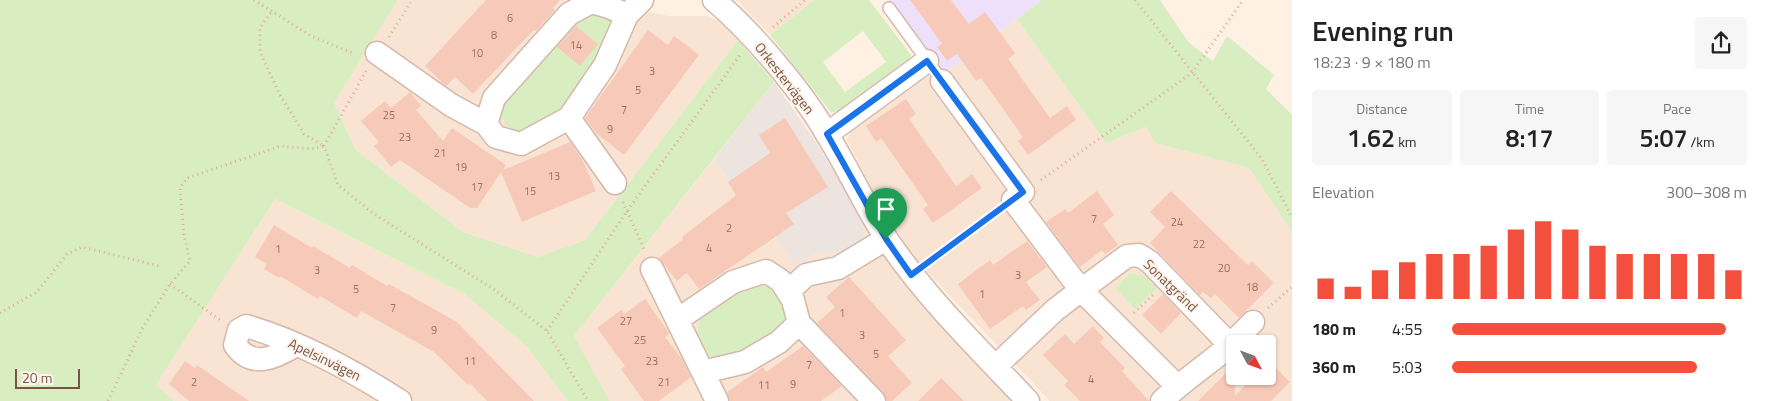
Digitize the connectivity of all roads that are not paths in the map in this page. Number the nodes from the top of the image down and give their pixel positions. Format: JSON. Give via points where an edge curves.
{"nodes":[{"id":1,"x":714,"y":0,"type":"edge"},
{"id":2,"x":590,"y":1,"type":"edge"},
{"id":3,"x":634,"y":7,"type":"edge"},
{"id":4,"x":888,"y":8,"type":"dead end"},
{"id":5,"x":374,"y":57,"type":"road end"},
{"id":6,"x":927,"y":61,"type":"junction"},
{"id":7,"x":942,"y":81,"type":"joint"},
{"id":8,"x":569,"y":118,"type":"junction"},
{"id":9,"x":486,"y":124,"type":"junction"},
{"id":10,"x":827,"y":134,"type":"junction"},
{"id":11,"x":615,"y":183,"type":"road end"},
{"id":12,"x":886,"y":239,"type":"junction"},
{"id":13,"x":652,"y":268,"type":"road end"},
{"id":14,"x":1081,"y":290,"type":"junction"},
{"id":15,"x":788,"y":292,"type":"junction"},
{"id":16,"x":677,"y":320,"type":"junction"},
{"id":17,"x":1253,"y":322,"type":"road end"},
{"id":18,"x":799,"y":323,"type":"junction"},
{"id":19,"x":1240,"y":335,"type":"edge"},
{"id":20,"x":1226,"y":341,"type":"edge"},
{"id":21,"x":296,"y":344,"type":"junction"},
{"id":22,"x":1226,"y":348,"type":"edge"},
{"id":23,"x":996,"y":366,"type":"junction"},
{"id":24,"x":703,"y":372,"type":"junction"},
{"id":25,"x":1170,"y":393,"type":"edge"},
{"id":26,"x":871,"y":398,"type":"edge"},
{"id":27,"x":400,"y":401,"type":"edge"},
{"id":28,"x":717,"y":401,"type":"edge"},
{"id":29,"x":1028,"y":401,"type":"edge"}],
"edges":[{"from":1,"to":10,"type":"street","name":"Orkestervägen","via":[[756,41]]},
{"from":2,"to":3,"type":"street","via":[[609,7]]},
{"from":2,"to":9,"type":"street","via":[[568,14],[494,98]]},
{"from":3,"to":8,"type":"street","via":[[605,65]]},
{"from":4,"to":6,"type":"lane"},
{"from":5,"to":9,"type":"street"},
{"from":6,"to":7,"type":"lane"},
{"from":6,"to":10,"type":"street"},
{"from":7,"to":14,"type":"street"},
{"from":8,"to":9,"type":"street","via":[[521,144],[496,136]]},
{"from":8,"to":11,"type":"street"},
{"from":10,"to":12,"type":"street","name":"Orkestervägen"},
{"from":12,"to":15,"type":"street","via":[[838,268],[806,275]]},
{"from":12,"to":23,"type":"street","name":"Orkestervägen","via":[[911,275],[952,323]]},
{"from":13,"to":16,"type":"street"},
{"from":14,"to":20,"type":"street","name":"Sonatgränd","via":[[1127,256],[1139,255],[1150,262]]},
{"from":14,"to":23,"type":"street","name":"Sonatgränd"},
{"from":14,"to":25,"type":"street","via":[[1119,327]]},
{"from":15,"to":16,"type":"street","via":[[781,281],[766,271],[733,282]]},
{"from":15,"to":18,"type":"street"},
{"from":16,"to":24,"type":"street"},
{"from":17,"to":19,"type":"street"},
{"from":18,"to":24,"type":"street","via":[[779,342],[745,362]]},
{"from":18,"to":26,"type":"street"},
{"from":21,"to":21,"type":"street","name":"Apelsinvägen","via":[[246,326],[239,330],[234,344],[242,355],[265,359],[284,353]]},
{"from":21,"to":27,"type":"street","name":"Apelsinvägen","via":[[358,374]]},
{"from":22,"to":25,"type":"street"},
{"from":23,"to":29,"type":"street","name":"Orkestervägen"},
{"from":24,"to":28,"type":"street"}]}
